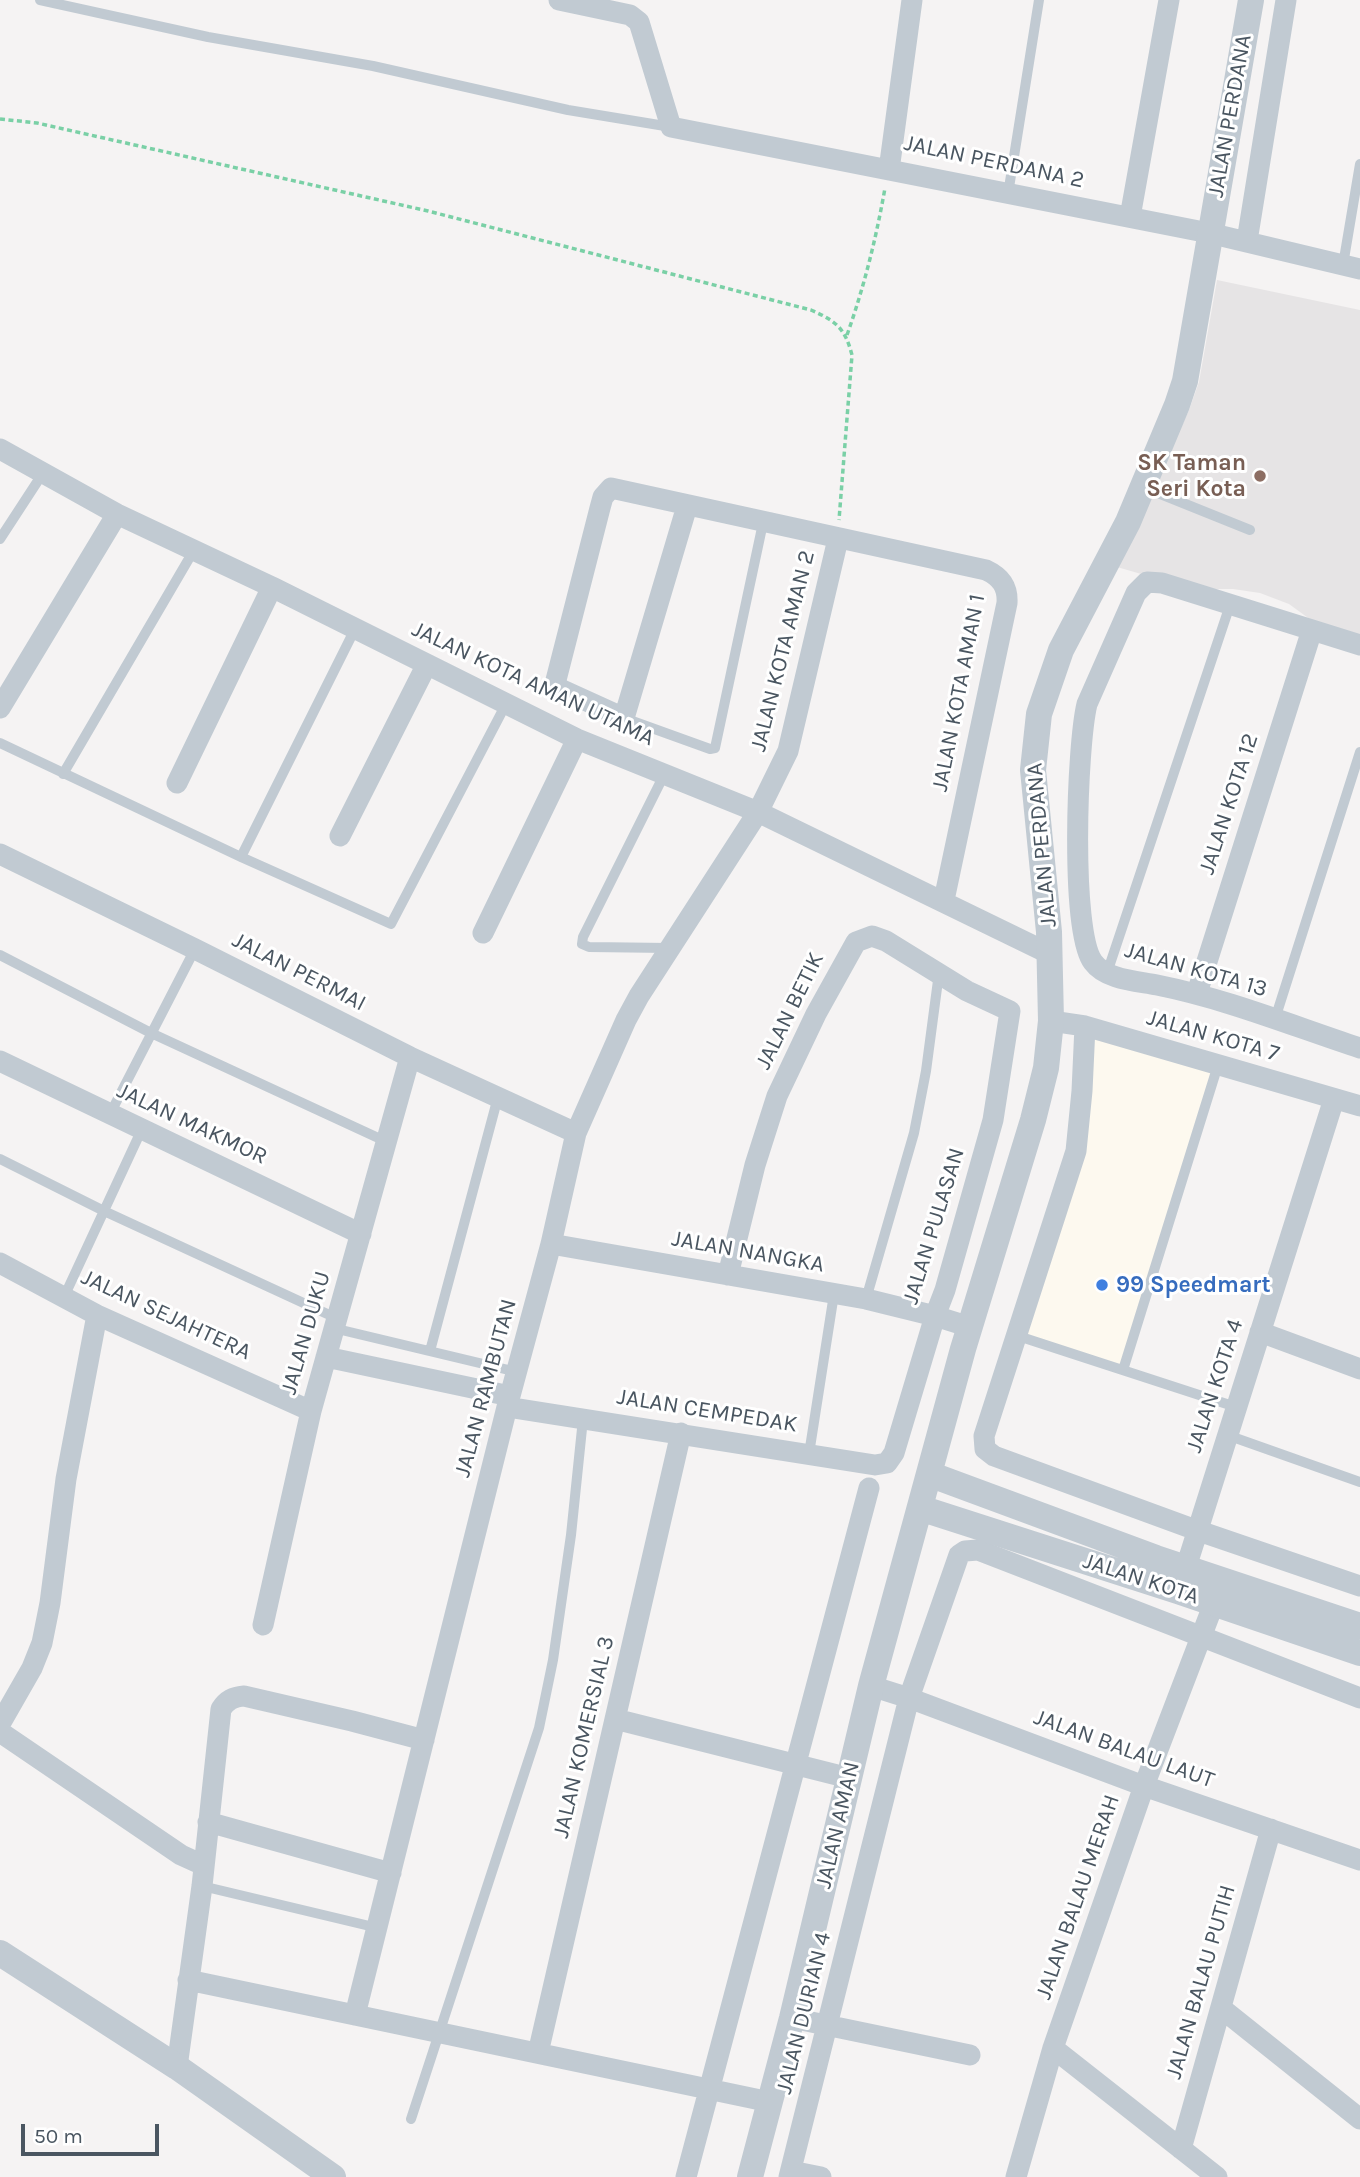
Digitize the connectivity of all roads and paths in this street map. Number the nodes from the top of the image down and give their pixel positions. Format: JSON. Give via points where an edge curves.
{"nodes":[{"id":1,"x":40,"y":0,"type":"edge"},
{"id":2,"x":559,"y":0,"type":"edge"},
{"id":3,"x":911,"y":0,"type":"edge"},
{"id":4,"x":1039,"y":0,"type":"edge"},
{"id":5,"x":1169,"y":0,"type":"edge"},
{"id":6,"x":1251,"y":0,"type":"edge"},
{"id":7,"x":1286,"y":0,"type":"edge"},
{"id":8,"x":0,"y":119,"type":"edge"},
{"id":9,"x":671,"y":127,"type":"junction"},
{"id":10,"x":1360,"y":164,"type":"edge"},
{"id":11,"x":889,"y":170,"type":"junction"},
{"id":12,"x":1009,"y":194,"type":"junction"},
{"id":13,"x":1130,"y":217,"type":"junction"},
{"id":14,"x":1209,"y":233,"type":"junction"},
{"id":15,"x":1247,"y":241,"type":"junction"},
{"id":16,"x":1351,"y":267,"type":"edge"},
{"id":17,"x":847,"y":335,"type":"junction"},
{"id":18,"x":0,"y":449,"type":"edge"},
{"id":19,"x":43,"y":473,"type":"junction"},
{"id":20,"x":1143,"y":487,"type":"junction"},
{"id":21,"x":687,"y":506,"type":"junction"},
{"id":22,"x":117,"y":514,"type":"junction"},
{"id":23,"x":763,"y":523,"type":"junction"},
{"id":24,"x":1250,"y":530,"type":"dead end"},
{"id":25,"x":0,"y":539,"type":"edge"},
{"id":26,"x":838,"y":539,"type":"junction"},
{"id":27,"x":194,"y":550,"type":"junction"},
{"id":28,"x":272,"y":587,"type":"junction"},
{"id":29,"x":1230,"y":605,"type":"junction"},
{"id":30,"x":355,"y":629,"type":"junction"},
{"id":31,"x":1312,"y":631,"type":"junction"},
{"id":32,"x":1360,"y":645,"type":"edge"},
{"id":33,"x":427,"y":664,"type":"junction"},
{"id":34,"x":506,"y":704,"type":"junction"},
{"id":35,"x":0,"y":708,"type":"edge"},
{"id":36,"x":624,"y":718,"type":"junction"},
{"id":37,"x":577,"y":738,"type":"junction"},
{"id":38,"x":0,"y":743,"type":"edge"},
{"id":39,"x":1360,"y":752,"type":"edge"},
{"id":40,"x":63,"y":774,"type":"junction"},
{"id":41,"x":664,"y":775,"type":"junction"},
{"id":42,"x":177,"y":783,"type":"dead end"},
{"id":43,"x":758,"y":812,"type":"junction"},
{"id":44,"x":340,"y":836,"type":"dead end"},
{"id":45,"x":0,"y":855,"type":"edge"},
{"id":46,"x":241,"y":857,"type":"junction"},
{"id":47,"x":944,"y":900,"type":"junction"},
{"id":48,"x":483,"y":933,"type":"dead end"},
{"id":49,"x":195,"y":948,"type":"junction"},
{"id":50,"x":669,"y":948,"type":"junction"},
{"id":51,"x":1050,"y":954,"type":"junction"},
{"id":52,"x":0,"y":956,"type":"edge"},
{"id":53,"x":939,"y":973,"type":"junction"},
{"id":54,"x":1107,"y":973,"type":"junction"},
{"id":55,"x":1197,"y":993,"type":"junction"},
{"id":56,"x":1010,"y":1011,"type":"joint"},
{"id":57,"x":1275,"y":1019,"type":"junction"},
{"id":58,"x":1051,"y":1021,"type":"junction"},
{"id":59,"x":1085,"y":1026,"type":"junction"},
{"id":60,"x":152,"y":1033,"type":"junction"},
{"id":61,"x":1358,"y":1041,"type":"edge"},
{"id":62,"x":410,"y":1057,"type":"junction"},
{"id":63,"x":0,"y":1061,"type":"edge"},
{"id":64,"x":1218,"y":1065,"type":"junction"},
{"id":65,"x":498,"y":1097,"type":"junction"},
{"id":66,"x":1334,"y":1099,"type":"junction"},
{"id":67,"x":1360,"y":1106,"type":"edge"},
{"id":68,"x":110,"y":1114,"type":"junction"},
{"id":69,"x":142,"y":1129,"type":"junction"},
{"id":70,"x":576,"y":1133,"type":"junction"},
{"id":71,"x":387,"y":1142,"type":"junction"},
{"id":72,"x":0,"y":1159,"type":"edge"},
{"id":73,"x":104,"y":1211,"type":"junction"},
{"id":74,"x":361,"y":1234,"type":"junction"},
{"id":75,"x":551,"y":1244,"type":"junction"},
{"id":76,"x":0,"y":1263,"type":"edge"},
{"id":77,"x":728,"y":1275,"type":"junction"},
{"id":78,"x":834,"y":1294,"type":"junction"},
{"id":79,"x":64,"y":1297,"type":"junction"},
{"id":80,"x":866,"y":1299,"type":"junction"},
{"id":81,"x":97,"y":1315,"type":"junction"},
{"id":82,"x":935,"y":1316,"type":"junction"},
{"id":83,"x":335,"y":1323,"type":"junction"},
{"id":84,"x":970,"y":1328,"type":"junction"},
{"id":85,"x":1260,"y":1332,"type":"junction"},
{"id":86,"x":1015,"y":1335,"type":"junction"},
{"id":87,"x":430,"y":1352,"type":"junction"},
{"id":88,"x":326,"y":1357,"type":"junction"},
{"id":89,"x":1360,"y":1369,"type":"edge"},
{"id":90,"x":1123,"y":1370,"type":"junction"},
{"id":91,"x":517,"y":1372,"type":"junction"},
{"id":92,"x":509,"y":1402,"type":"junction"},
{"id":93,"x":1236,"y":1407,"type":"junction"},
{"id":94,"x":311,"y":1411,"type":"junction"},
{"id":95,"x":583,"y":1419,"type":"junction"},
{"id":96,"x":681,"y":1433,"type":"junction"},
{"id":97,"x":1227,"y":1435,"type":"junction"},
{"id":98,"x":894,"y":1453,"type":"joint"},
{"id":99,"x":809,"y":1454,"type":"junction"},
{"id":100,"x":929,"y":1474,"type":"junction"},
{"id":101,"x":1360,"y":1482,"type":"edge"},
{"id":102,"x":869,"y":1488,"type":"dead end"},
{"id":103,"x":920,"y":1508,"type":"junction"},
{"id":104,"x":1196,"y":1530,"type":"junction"},
{"id":105,"x":1182,"y":1579,"type":"junction"},
{"id":106,"x":1360,"y":1586,"type":"edge"},
{"id":107,"x":1218,"y":1591,"type":"junction"},
{"id":108,"x":263,"y":1625,"type":"dead end"},
{"id":109,"x":1360,"y":1626,"type":"edge"},
{"id":110,"x":1202,"y":1638,"type":"junction"},
{"id":111,"x":1360,"y":1653,"type":"edge"},
{"id":112,"x":871,"y":1686,"type":"junction"},
{"id":113,"x":909,"y":1698,"type":"junction"},
{"id":114,"x":1360,"y":1698,"type":"edge"},
{"id":115,"x":615,"y":1719,"type":"junction"},
{"id":116,"x":0,"y":1724,"type":"edge"},
{"id":117,"x":0,"y":1732,"type":"edge"},
{"id":118,"x":424,"y":1740,"type":"junction"},
{"id":119,"x":796,"y":1765,"type":"junction"},
{"id":120,"x":849,"y":1777,"type":"junction"},
{"id":121,"x":1144,"y":1786,"type":"junction"},
{"id":122,"x":208,"y":1822,"type":"junction"},
{"id":123,"x":1271,"y":1829,"type":"junction"},
{"id":124,"x":1360,"y":1860,"type":"edge"},
{"id":125,"x":194,"y":1866,"type":"junction"},
{"id":126,"x":391,"y":1873,"type":"junction"},
{"id":127,"x":378,"y":1928,"type":"junction"},
{"id":128,"x":0,"y":1953,"type":"edge"},
{"id":129,"x":188,"y":1980,"type":"junction"},
{"id":130,"x":1221,"y":2008,"type":"junction"},
{"id":131,"x":355,"y":2015,"type":"junction"},
{"id":132,"x":792,"y":2018,"type":"junction"},
{"id":133,"x":828,"y":2026,"type":"junction"},
{"id":134,"x":439,"y":2032,"type":"junction"},
{"id":135,"x":1053,"y":2048,"type":"junction"},
{"id":136,"x":538,"y":2053,"type":"junction"},
{"id":137,"x":970,"y":2055,"type":"dead end"},
{"id":138,"x":177,"y":2067,"type":"junction"},
{"id":139,"x":710,"y":2089,"type":"junction"},
{"id":140,"x":770,"y":2102,"type":"junction"},
{"id":141,"x":411,"y":2119,"type":"dead end"},
{"id":142,"x":1360,"y":2119,"type":"edge"},
{"id":143,"x":1181,"y":2149,"type":"junction"},
{"id":144,"x":790,"y":2174,"type":"edge"},
{"id":145,"x":332,"y":2177,"type":"edge"},
{"id":146,"x":686,"y":2177,"type":"edge"},
{"id":147,"x":750,"y":2177,"type":"edge"},
{"id":148,"x":821,"y":2177,"type":"edge"},
{"id":149,"x":1016,"y":2177,"type":"edge"},
{"id":150,"x":1217,"y":2177,"type":"edge"}],
"edges":[{"from":1,"to":9,"type":"lane","via":[[568,110]]},
{"from":2,"to":9,"type":"street","via":[[630,15],[639,22]]},
{"from":3,"to":11,"type":"street","name":"JALAN PERDANA 2"},
{"from":4,"to":12,"type":"lane"},
{"from":5,"to":13,"type":"street"},
{"from":6,"to":14,"type":"street","name":"JALAN PERDANA"},
{"from":7,"to":15,"type":"street"},
{"from":8,"to":17,"type":"path","via":[[37,123],[441,214],[811,310],[831,318]]},
{"from":9,"to":11,"type":"street"},
{"from":10,"to":16,"type":"lane"},
{"from":11,"to":12,"type":"street","name":"JALAN PERDANA 2"},
{"from":11,"to":17,"type":"path","via":[[874,248]]},
{"from":12,"to":13,"type":"street","name":"JALAN PERDANA 2"},
{"from":13,"to":14,"type":"street","name":"JALAN PERDANA 2"},
{"from":14,"to":15,"type":"street"},
{"from":14,"to":20,"type":"street","name":"JALAN PERDANA","via":[[1185,381]]},
{"from":15,"to":16,"type":"street"},
{"from":17,"to":26,"type":"path","via":[[852,355]]},
{"from":18,"to":19,"type":"street","name":"JALAN KOTA AMAN UTAMA"},
{"from":19,"to":22,"type":"street","name":"JALAN KOTA AMAN UTAMA"},
{"from":19,"to":25,"type":"lane"},
{"from":20,"to":24,"type":"lane"},
{"from":20,"to":51,"type":"street","name":"JALAN PERDANA","via":[[1061,650],[1039,714],[1033,770]]},
{"from":21,"to":23,"type":"street"},
{"from":21,"to":36,"type":"street"},
{"from":21,"to":36,"type":"street","via":[[611,488],[603,497],[555,685]]},
{"from":22,"to":27,"type":"street","name":"JALAN KOTA AMAN UTAMA"},
{"from":22,"to":35,"type":"street"},
{"from":23,"to":26,"type":"street"},
{"from":23,"to":36,"type":"lane","via":[[715,748]]},
{"from":26,"to":43,"type":"street","name":"JALAN KOTA AMAN 2","via":[[792,738]]},
{"from":26,"to":47,"type":"street","name":"JALAN KOTA AMAN 1","via":[[986,570],[1005,586],[1007,603]]},
{"from":27,"to":28,"type":"street","name":"JALAN KOTA AMAN UTAMA"},
{"from":27,"to":40,"type":"lane"},
{"from":28,"to":30,"type":"street","name":"JALAN KOTA AMAN UTAMA"},
{"from":28,"to":42,"type":"street"},
{"from":29,"to":31,"type":"street"},
{"from":29,"to":54,"type":"lane"},
{"from":29,"to":54,"type":"street","name":"JALAN KOTA 13","via":[[1147,582],[1136,593],[1087,704],[1078,790],[1079,900],[1084,940],[1093,962]]},
{"from":30,"to":33,"type":"street","name":"JALAN KOTA AMAN UTAMA"},
{"from":30,"to":46,"type":"lane"},
{"from":31,"to":32,"type":"street"},
{"from":31,"to":55,"type":"street","name":"JALAN KOTA 12"},
{"from":33,"to":34,"type":"street","name":"JALAN KOTA AMAN UTAMA"},
{"from":33,"to":44,"type":"street"},
{"from":34,"to":37,"type":"street","name":"JALAN KOTA AMAN UTAMA"},
{"from":34,"to":46,"type":"lane","via":[[393,923]]},
{"from":37,"to":41,"type":"street","name":"JALAN KOTA AMAN UTAMA"},
{"from":37,"to":48,"type":"street"},
{"from":38,"to":40,"type":"lane"},
{"from":39,"to":57,"type":"lane"},
{"from":40,"to":46,"type":"lane"},
{"from":41,"to":43,"type":"street","name":"JALAN KOTA AMAN UTAMA"},
{"from":41,"to":50,"type":"lane","via":[[582,944]]},
{"from":43,"to":47,"type":"street","name":"JALAN KOTA AMAN UTAMA"},
{"from":43,"to":50,"type":"street","name":"JALAN RAMBUTAN"},
{"from":45,"to":49,"type":"street","name":"JALAN PERMAI"},
{"from":47,"to":51,"type":"street","name":"JALAN KOTA AMAN UTAMA"},
{"from":49,"to":60,"type":"lane"},
{"from":49,"to":62,"type":"street","name":"JALAN PERMAI"},
{"from":50,"to":70,"type":"street","name":"JALAN RAMBUTAN","via":[[626,1020]]},
{"from":51,"to":58,"type":"street","name":"JALAN PERDANA"},
{"from":52,"to":60,"type":"lane"},
{"from":53,"to":56,"type":"street","name":"JALAN BETIK"},
{"from":53,"to":77,"type":"street","name":"JALAN BETIK","via":[[880,939],[863,937],[851,948],[778,1096]]},
{"from":53,"to":80,"type":"lane","via":[[914,1133]]},
{"from":54,"to":55,"type":"street","name":"JALAN KOTA 13"},
{"from":55,"to":57,"type":"street","name":"JALAN KOTA 13"},
{"from":56,"to":82,"type":"street","name":"JALAN PULASAN","via":[[993,1119]]},
{"from":57,"to":61,"type":"street","name":"JALAN KOTA 13"},
{"from":58,"to":59,"type":"street","name":"JALAN KOTA 7"},
{"from":58,"to":84,"type":"street","name":"JALAN PERDANA","via":[[1033,1120]]},
{"from":59,"to":64,"type":"street","name":"JALAN KOTA 7"},
{"from":59,"to":86,"type":"street","via":[[1076,1151]]},
{"from":60,"to":68,"type":"lane"},
{"from":60,"to":71,"type":"lane"},
{"from":62,"to":65,"type":"street","name":"JALAN PERMAI"},
{"from":62,"to":71,"type":"street","name":"JALAN DUKU"},
{"from":63,"to":68,"type":"street","name":"JALAN MAKMOR"},
{"from":64,"to":66,"type":"street","name":"JALAN KOTA 7"},
{"from":64,"to":90,"type":"lane"},
{"from":65,"to":70,"type":"street","name":"JALAN PERMAI"},
{"from":65,"to":87,"type":"lane"},
{"from":66,"to":67,"type":"street","name":"JALAN KOTA 7"},
{"from":66,"to":85,"type":"street","name":"JALAN KOTA 4"},
{"from":68,"to":69,"type":"street","name":"JALAN MAKMOR"},
{"from":69,"to":73,"type":"lane"},
{"from":69,"to":74,"type":"street","name":"JALAN MAKMOR"},
{"from":70,"to":75,"type":"street","name":"JALAN RAMBUTAN"},
{"from":71,"to":74,"type":"street","name":"JALAN DUKU"},
{"from":72,"to":73,"type":"lane"},
{"from":73,"to":79,"type":"lane"},
{"from":73,"to":83,"type":"lane"},
{"from":74,"to":83,"type":"street","name":"JALAN DUKU"},
{"from":75,"to":77,"type":"street","name":"JALAN NANGKA"},
{"from":75,"to":91,"type":"street","name":"JALAN RAMBUTAN"},
{"from":76,"to":79,"type":"street","name":"JALAN SEJAHTERA"},
{"from":77,"to":78,"type":"street","name":"JALAN NANGKA"},
{"from":78,"to":80,"type":"street","name":"JALAN NANGKA"},
{"from":78,"to":99,"type":"lane"},
{"from":79,"to":81,"type":"street","name":"JALAN SEJAHTERA"},
{"from":80,"to":82,"type":"street","name":"JALAN NANGKA"},
{"from":81,"to":94,"type":"street","name":"JALAN SEJAHTERA"},
{"from":81,"to":116,"type":"street","via":[[42,1643]]},
{"from":82,"to":84,"type":"street","name":"JALAN NANGKA"},
{"from":82,"to":98,"type":"street","name":"JALAN PULASAN"},
{"from":83,"to":87,"type":"lane"},
{"from":83,"to":88,"type":"street","name":"JALAN DUKU"},
{"from":84,"to":100,"type":"street","name":"JALAN PERDANA"},
{"from":85,"to":89,"type":"street"},
{"from":85,"to":93,"type":"street","name":"JALAN KOTA 4"},
{"from":86,"to":90,"type":"lane"},
{"from":86,"to":104,"type":"street","via":[[984,1436],[988,1453]]},
{"from":87,"to":91,"type":"lane"},
{"from":88,"to":92,"type":"street","name":"JALAN CEMPEDAK"},
{"from":88,"to":94,"type":"street","name":"JALAN DUKU"},
{"from":90,"to":93,"type":"lane"},
{"from":91,"to":92,"type":"street","name":"JALAN RAMBUTAN"},
{"from":92,"to":95,"type":"street","name":"JALAN CEMPEDAK"},
{"from":92,"to":118,"type":"street","name":"JALAN RAMBUTAN"},
{"from":93,"to":97,"type":"street","name":"JALAN KOTA 4"},
{"from":94,"to":108,"type":"street","name":"JALAN DUKU"},
{"from":95,"to":96,"type":"street","name":"JALAN CEMPEDAK"},
{"from":95,"to":134,"type":"lane","via":[[571,1535],[539,1728]]},
{"from":96,"to":99,"type":"street","name":"JALAN CEMPEDAK"},
{"from":96,"to":115,"type":"street","name":"JALAN KOMERSIAL 3"},
{"from":97,"to":101,"type":"lane"},
{"from":97,"to":104,"type":"street","name":"JALAN KOTA 4"},
{"from":98,"to":99,"type":"street","name":"JALAN CEMPEDAK","via":[[887,1463],[875,1465]]},
{"from":100,"to":103,"type":"street","name":"JALAN AMAN"},
{"from":100,"to":105,"type":"street","name":"JALAN KOTA"},
{"from":102,"to":119,"type":"street"},
{"from":103,"to":105,"type":"street","name":"JALAN KOTA"},
{"from":103,"to":112,"type":"street","name":"JALAN AMAN"},
{"from":104,"to":105,"type":"street","name":"JALAN KOTA 4"},
{"from":104,"to":106,"type":"street"},
{"from":105,"to":107,"type":"street","name":"JALAN KOTA"},
{"from":107,"to":109,"type":"street","name":"JALAN KOTA"},
{"from":107,"to":110,"type":"street","name":"JALAN BALAU MERAH"},
{"from":107,"to":111,"type":"street","name":"JALAN KOTA"},
{"from":110,"to":113,"type":"street","name":"JALAN DURIAN 4","via":[[971,1549],[956,1561]]},
{"from":110,"to":114,"type":"street"},
{"from":110,"to":121,"type":"street","name":"JALAN BALAU MERAH"},
{"from":112,"to":113,"type":"street","name":"JALAN BALAU LAUT"},
{"from":112,"to":120,"type":"street","name":"JALAN AMAN"},
{"from":113,"to":121,"type":"street","name":"JALAN BALAU LAUT"},
{"from":113,"to":133,"type":"street","name":"JALAN DURIAN 4"},
{"from":115,"to":119,"type":"street"},
{"from":115,"to":136,"type":"street","name":"JALAN KOMERSIAL 3"},
{"from":117,"to":125,"type":"street"},
{"from":118,"to":122,"type":"street","via":[[244,1696],[231,1699],[221,1709]]},
{"from":118,"to":126,"type":"street","name":"JALAN RAMBUTAN"},
{"from":119,"to":120,"type":"street"},
{"from":119,"to":139,"type":"street"},
{"from":120,"to":132,"type":"street","name":"JALAN AMAN"},
{"from":121,"to":123,"type":"street","name":"JALAN BALAU LAUT"},
{"from":121,"to":135,"type":"street","name":"JALAN BALAU MERAH"},
{"from":122,"to":125,"type":"street"},
{"from":122,"to":126,"type":"street"},
{"from":123,"to":124,"type":"street","name":"JALAN BALAU LAUT"},
{"from":123,"to":130,"type":"street","name":"JALAN BALAU PUTIH"},
{"from":125,"to":127,"type":"lane"},
{"from":125,"to":129,"type":"street"},
{"from":126,"to":127,"type":"street","name":"JALAN RAMBUTAN"},
{"from":127,"to":131,"type":"street","name":"JALAN RAMBUTAN"},
{"from":128,"to":138,"type":"street"},
{"from":129,"to":131,"type":"street"},
{"from":129,"to":138,"type":"street"},
{"from":130,"to":142,"type":"street"},
{"from":130,"to":143,"type":"street","name":"JALAN BALAU PUTIH"},
{"from":131,"to":134,"type":"street"},
{"from":132,"to":133,"type":"street"},
{"from":132,"to":140,"type":"street","name":"JALAN AMAN"},
{"from":133,"to":137,"type":"street"},
{"from":133,"to":144,"type":"street","name":"JALAN DURIAN 4"},
{"from":134,"to":136,"type":"street"},
{"from":134,"to":141,"type":"lane"},
{"from":135,"to":143,"type":"street"},
{"from":135,"to":149,"type":"street","name":"JALAN BALAU MERAH"},
{"from":136,"to":139,"type":"street"},
{"from":138,"to":145,"type":"street"},
{"from":139,"to":140,"type":"street"},
{"from":139,"to":146,"type":"street"},
{"from":140,"to":147,"type":"street","name":"JALAN AMAN"},
{"from":143,"to":150,"type":"street"},
{"from":144,"to":148,"type":"street"}]}
